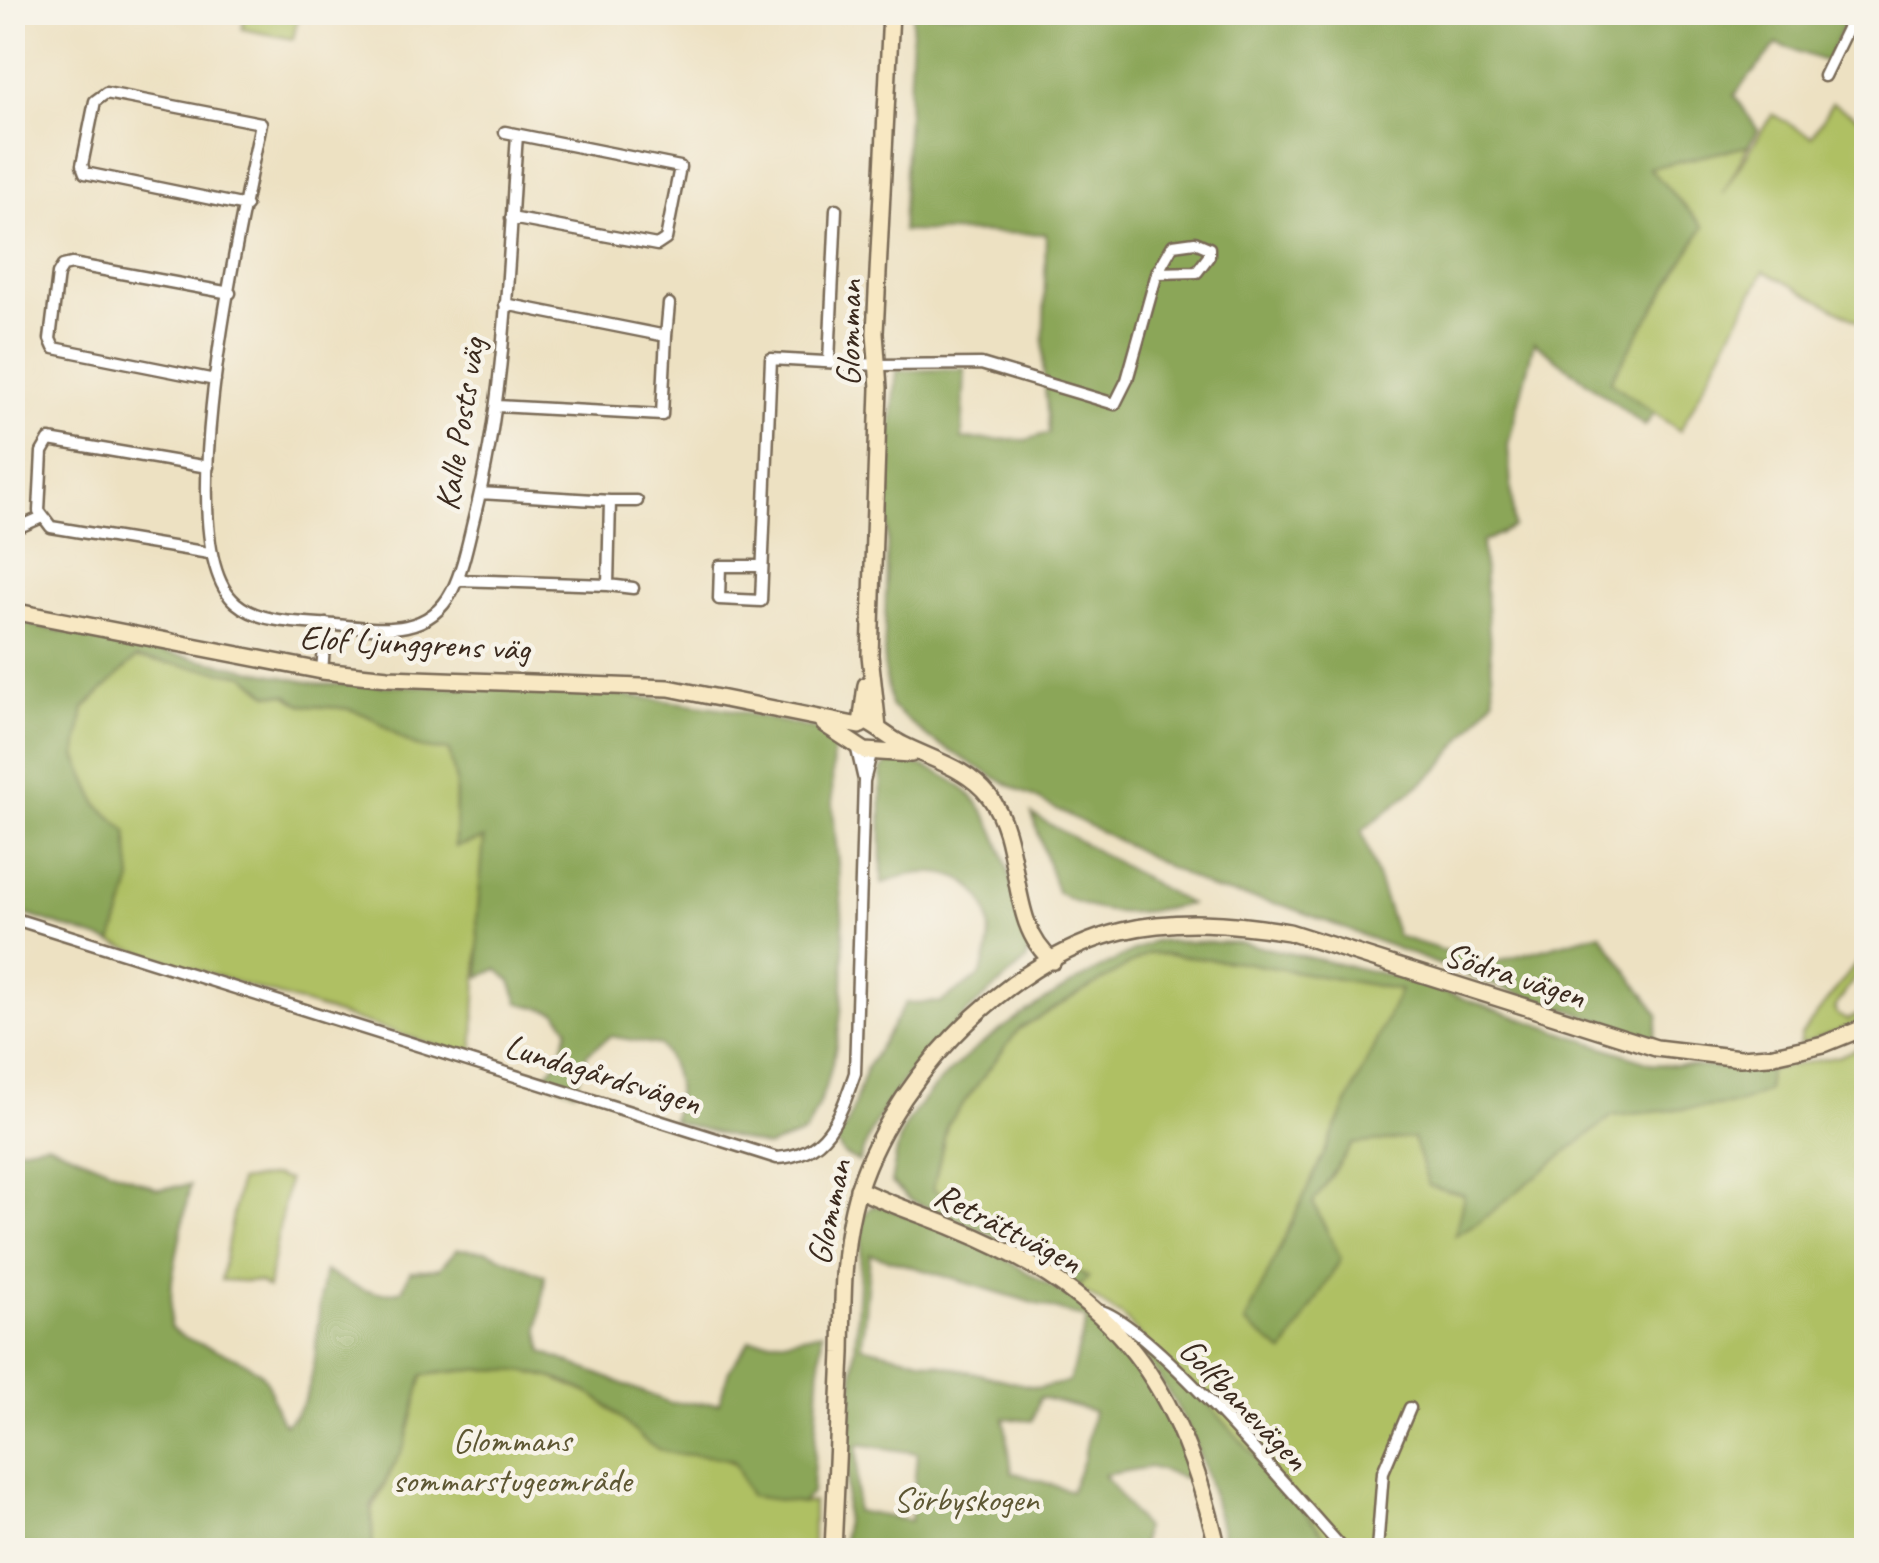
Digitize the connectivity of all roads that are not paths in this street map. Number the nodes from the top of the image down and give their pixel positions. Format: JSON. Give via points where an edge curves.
{"nodes":[{"id":1,"x":891,"y":12,"type":"edge"},
{"id":2,"x":1856,"y":12,"type":"edge"},
{"id":3,"x":1824,"y":76,"type":"dead end"},
{"id":4,"x":504,"y":132,"type":"dead end"},
{"id":5,"x":517,"y":134,"type":"junction"},
{"id":6,"x":246,"y":206,"type":"junction"},
{"id":7,"x":836,"y":209,"type":"dead end"},
{"id":8,"x":511,"y":218,"type":"junction"},
{"id":9,"x":1157,"y":273,"type":"junction"},
{"id":10,"x":230,"y":293,"type":"junction"},
{"id":11,"x":505,"y":304,"type":"junction"},
{"id":12,"x":670,"y":304,"type":"dead end"},
{"id":13,"x":666,"y":336,"type":"junction"},
{"id":14,"x":770,"y":344,"type":"dead end"},
{"id":15,"x":771,"y":359,"type":"junction"},
{"id":16,"x":829,"y":362,"type":"junction"},
{"id":17,"x":878,"y":365,"type":"junction"},
{"id":18,"x":214,"y":380,"type":"junction"},
{"id":19,"x":496,"y":406,"type":"junction"},
{"id":20,"x":662,"y":414,"type":"junction"},
{"id":21,"x":662,"y":430,"type":"dead end"},
{"id":22,"x":208,"y":466,"type":"junction"},
{"id":23,"x":480,"y":493,"type":"junction"},
{"id":24,"x":610,"y":501,"type":"junction"},
{"id":25,"x":636,"y":501,"type":"dead end"},
{"id":26,"x":40,"y":518,"type":"junction"},
{"id":27,"x":24,"y":524,"type":"dead end"},
{"id":28,"x":209,"y":553,"type":"junction"},
{"id":29,"x":761,"y":566,"type":"junction"},
{"id":30,"x":456,"y":580,"type":"junction"},
{"id":31,"x":608,"y":585,"type":"junction"},
{"id":32,"x":632,"y":588,"type":"dead end"},
{"id":33,"x":12,"y":610,"type":"edge"},
{"id":34,"x":326,"y":624,"type":"junction"},
{"id":35,"x":322,"y":671,"type":"junction"},
{"id":36,"x":865,"y":733,"type":"junction"},
{"id":37,"x":874,"y":750,"type":"junction"},
{"id":38,"x":924,"y":756,"type":"junction"},
{"id":39,"x":864,"y":781,"type":"junction"},
{"id":40,"x":12,"y":918,"type":"edge"},
{"id":41,"x":1053,"y":961,"type":"junction"},
{"id":42,"x":1866,"y":1027,"type":"edge"},
{"id":43,"x":858,"y":1189,"type":"junction"},
{"id":44,"x":1095,"y":1310,"type":"junction"},
{"id":45,"x":1410,"y":1408,"type":"dead end"},
{"id":46,"x":833,"y":1550,"type":"edge"},
{"id":47,"x":1218,"y":1550,"type":"edge"},
{"id":48,"x":1344,"y":1550,"type":"edge"},
{"id":49,"x":1376,"y":1550,"type":"edge"}],
"edges":[{"from":1,"to":17,"type":"street","name":"Glomman"},
{"from":2,"to":3,"type":"street"},
{"from":4,"to":5,"type":"street"},
{"from":5,"to":8,"type":"street","name":"Kalle Posts väg"},
{"from":5,"to":8,"type":"street","via":[[686,167],[666,239],[657,245]]},
{"from":6,"to":6,"type":"street","name":"Kalle Posts väg","via":[[260,124],[102,93],[95,101],[82,164],[89,176]]},
{"from":6,"to":10,"type":"street","name":"Kalle Posts väg"},
{"from":7,"to":16,"type":"street"},
{"from":8,"to":11,"type":"street","name":"Kalle Posts väg"},
{"from":9,"to":9,"type":"street","via":[[1197,272],[1209,248],[1173,245]]},
{"from":9,"to":17,"type":"street","via":[[1114,404],[981,364]]},
{"from":10,"to":18,"type":"street","name":"Kalle Posts väg"},
{"from":10,"to":18,"type":"street","via":[[72,264],[58,274],[54,348]]},
{"from":11,"to":13,"type":"street"},
{"from":11,"to":19,"type":"street","name":"Kalle Posts väg"},
{"from":12,"to":13,"type":"street"},
{"from":13,"to":20,"type":"street"},
{"from":14,"to":15,"type":"street"},
{"from":15,"to":16,"type":"street"},
{"from":15,"to":29,"type":"street"},
{"from":16,"to":17,"type":"street"},
{"from":17,"to":36,"type":"street","name":"Glomman"},
{"from":18,"to":22,"type":"street","name":"Kalle Posts väg"},
{"from":19,"to":20,"type":"street"},
{"from":19,"to":23,"type":"street","name":"Kalle Posts väg"},
{"from":20,"to":21,"type":"street"},
{"from":22,"to":26,"type":"street","via":[[50,440],[42,452]]},
{"from":22,"to":28,"type":"street","name":"Kalle Posts väg"},
{"from":23,"to":24,"type":"street"},
{"from":23,"to":30,"type":"street","name":"Kalle Posts väg"},
{"from":24,"to":25,"type":"street"},
{"from":24,"to":31,"type":"street"},
{"from":26,"to":27,"type":"street"},
{"from":26,"to":28,"type":"street","via":[[52,527]]},
{"from":28,"to":34,"type":"street","name":"Kalle Posts väg","via":[[223,590],[238,606]]},
{"from":29,"to":29,"type":"street","via":[[761,600],[720,599],[720,566]]},
{"from":30,"to":31,"type":"street"},
{"from":30,"to":34,"type":"street","name":"Kalle Posts väg","via":[[440,608],[415,625],[384,630]]},
{"from":31,"to":32,"type":"street"},
{"from":33,"to":35,"type":"street","name":"Elof Ljunggrens väg"},
{"from":34,"to":35,"type":"street"},
{"from":35,"to":36,"type":"street","name":"Elof Ljunggrens väg","via":[[669,688]]},
{"from":36,"to":37,"type":"street","via":[[880,741]]},
{"from":36,"to":38,"type":"street"},
{"from":36,"to":39,"type":"street","name":"Lundagårdsvägen"},
{"from":37,"to":38,"type":"street"},
{"from":37,"to":39,"type":"street","name":"Lundagårdsvägen"},
{"from":38,"to":41,"type":"street","via":[[956,768],[989,796],[1011,843],[1030,929]]},
{"from":39,"to":40,"type":"street","name":"Lundagårdsvägen","via":[[854,1072],[822,1142],[794,1157],[777,1158]]},
{"from":41,"to":42,"type":"street","name":"Södra vägen","via":[[1146,928],[1228,922],[1288,932],[1656,1048],[1769,1056]]},
{"from":41,"to":43,"type":"street","name":"Glomman","via":[[933,1056],[882,1127]]},
{"from":43,"to":44,"type":"street","name":"Reträttvägen","via":[[1022,1260]]},
{"from":43,"to":46,"type":"street","name":"Glomman","via":[[846,1248]]},
{"from":44,"to":47,"type":"street","name":"Reträttvägen","via":[[1134,1350],[1173,1409],[1198,1468]]},
{"from":44,"to":48,"type":"street","name":"Golfbanevägen","via":[[1126,1324],[1195,1386]]},
{"from":45,"to":49,"type":"street","via":[[1383,1472]]}]}
